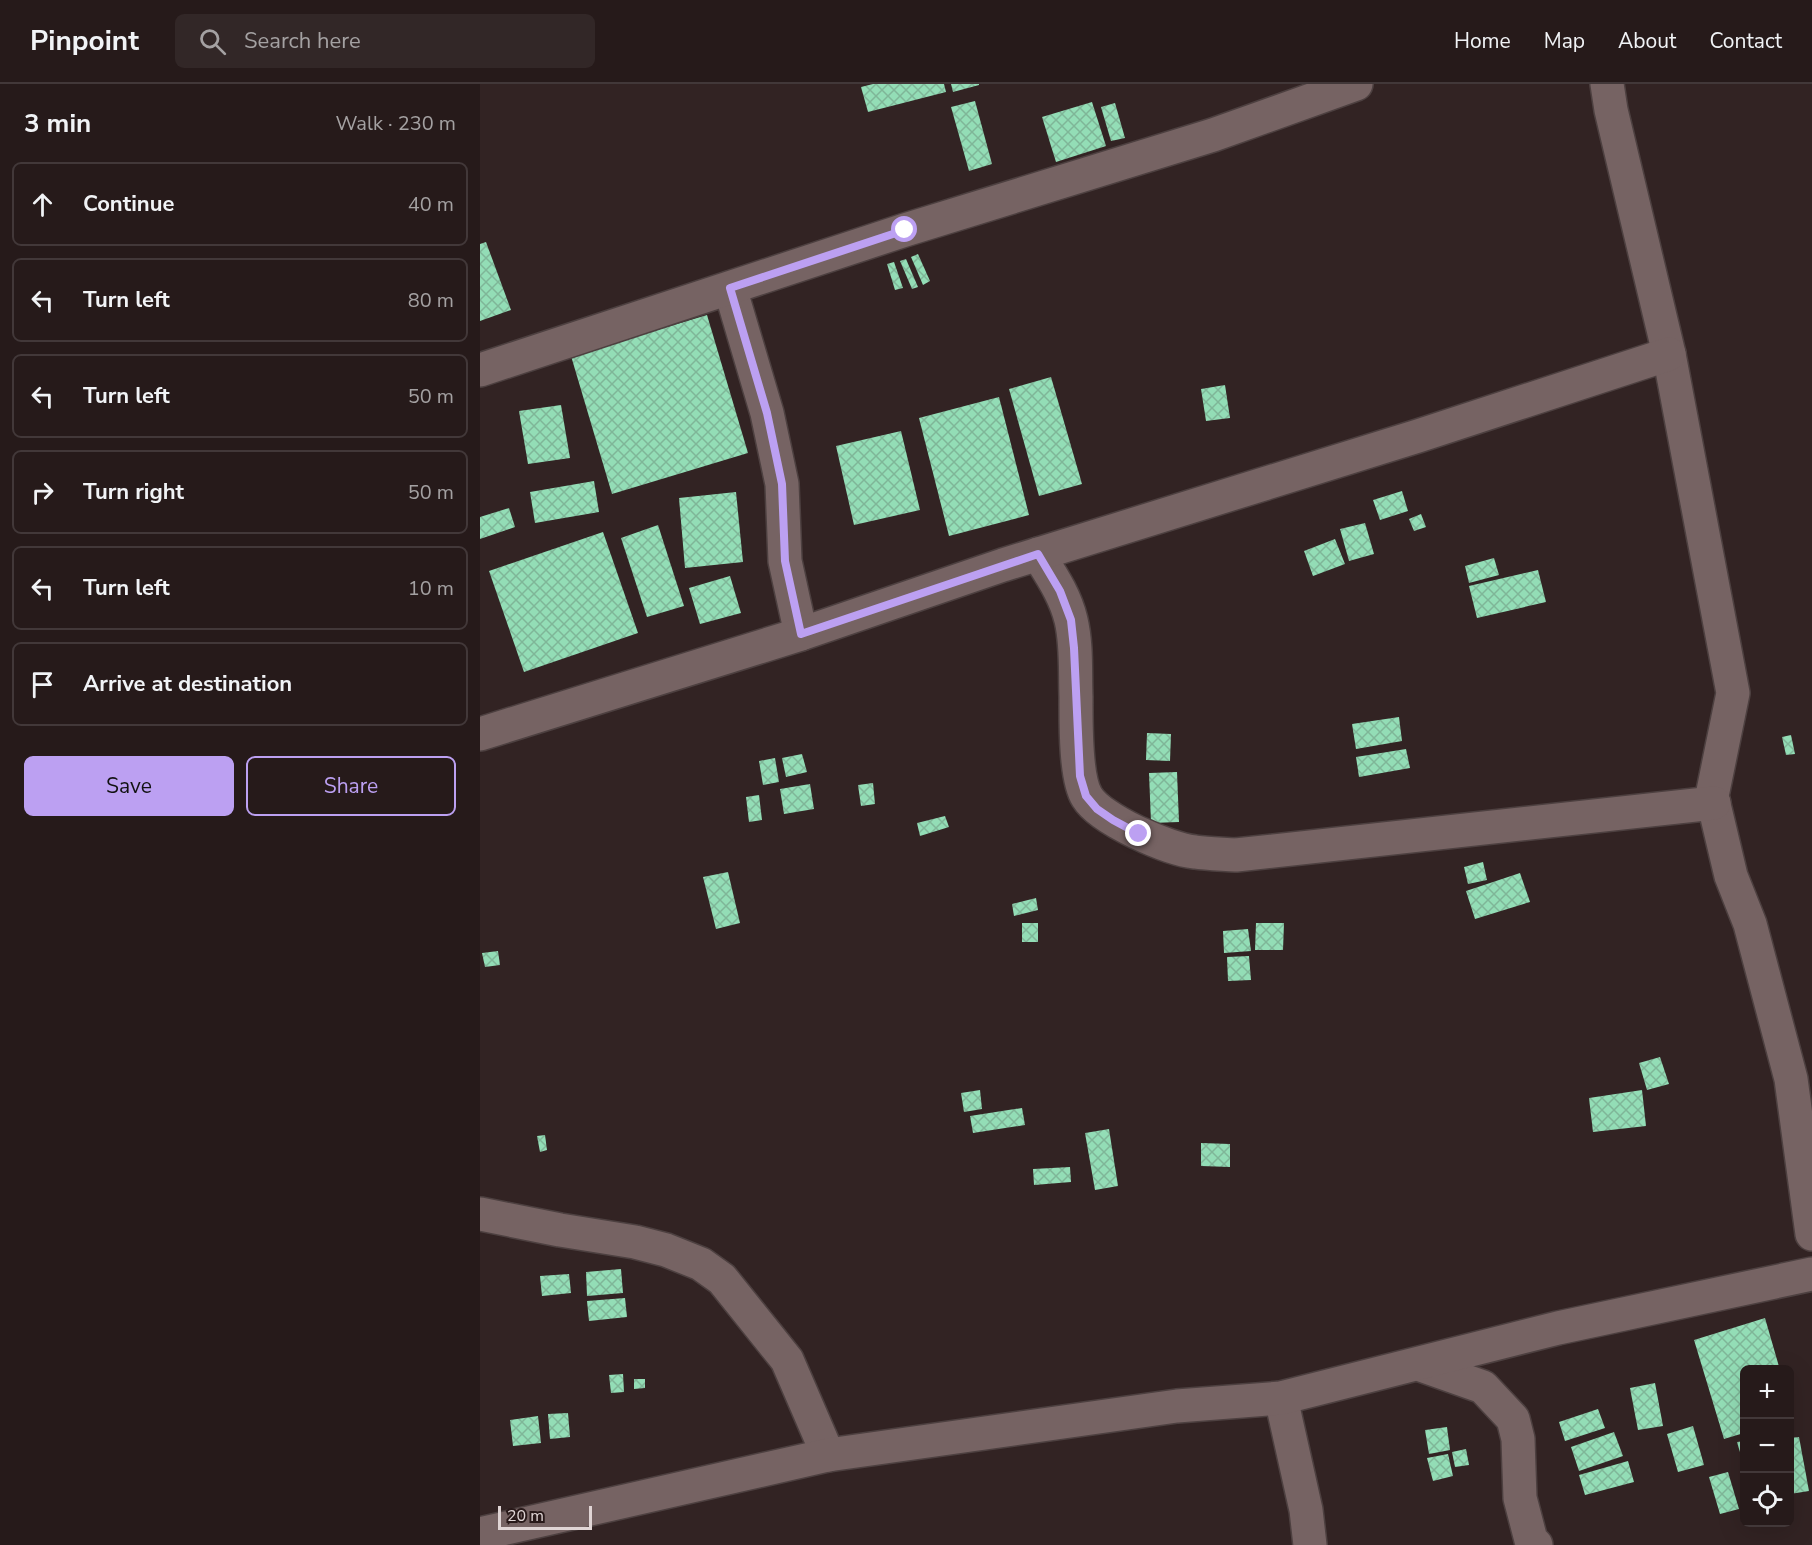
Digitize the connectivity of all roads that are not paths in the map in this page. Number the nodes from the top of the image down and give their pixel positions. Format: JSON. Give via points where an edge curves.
{"nodes":[{"id":1,"x":1356,"y":84,"type":"edge"},
{"id":2,"x":1607,"y":84,"type":"edge"},
{"id":3,"x":730,"y":288,"type":"junction"},
{"id":4,"x":1669,"y":354,"type":"junction"},
{"id":5,"x":480,"y":370,"type":"edge"},
{"id":6,"x":1038,"y":554,"type":"junction"},
{"id":7,"x":801,"y":634,"type":"junction"},
{"id":8,"x":480,"y":735,"type":"edge"},
{"id":9,"x":1714,"y":803,"type":"junction"},
{"id":10,"x":480,"y":1214,"type":"edge"},
{"id":11,"x":1812,"y":1234,"type":"edge"},
{"id":12,"x":1812,"y":1274,"type":"edge"},
{"id":13,"x":1418,"y":1364,"type":"junction"},
{"id":14,"x":1281,"y":1398,"type":"junction"},
{"id":15,"x":828,"y":1455,"type":"junction"},
{"id":16,"x":480,"y":1533,"type":"edge"},
{"id":17,"x":1310,"y":1545,"type":"edge"},
{"id":18,"x":1536,"y":1545,"type":"edge"}],
"edges":[{"from":1,"to":3,"type":"street","via":[[1213,135]]},
{"from":2,"to":4,"type":"street"},
{"from":3,"to":5,"type":"street"},
{"from":3,"to":7,"type":"street","via":[[767,413],[782,484],[785,561]]},
{"from":4,"to":6,"type":"street"},
{"from":4,"to":9,"type":"street","via":[[1733,693],[1712,796]]},
{"from":6,"to":7,"type":"street"},
{"from":6,"to":9,"type":"street","via":[[1060,591],[1071,620],[1080,776],[1086,796],[1097,809],[1139,834],[1193,852],[1236,855]]},
{"from":7,"to":8,"type":"street"},
{"from":9,"to":11,"type":"street","via":[[1731,876],[1750,924],[1791,1079]]},
{"from":10,"to":15,"type":"street","via":[[635,1242],[701,1263],[722,1279],[787,1360]]},
{"from":12,"to":13,"type":"street","via":[[1558,1328]]},
{"from":13,"to":14,"type":"street"},
{"from":13,"to":18,"type":"street","via":[[1483,1387],[1513,1419],[1518,1439],[1520,1498],[1531,1540]]},
{"from":14,"to":15,"type":"street","via":[[1177,1406]]},
{"from":14,"to":17,"type":"street"},
{"from":15,"to":16,"type":"street"}]}
